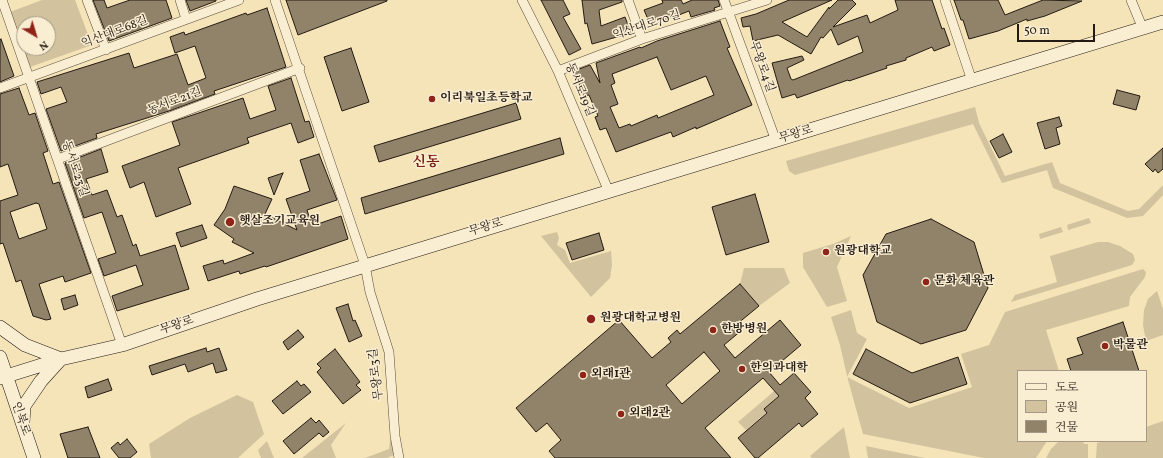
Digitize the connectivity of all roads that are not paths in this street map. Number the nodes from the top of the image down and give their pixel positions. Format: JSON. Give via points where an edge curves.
{"nodes":[{"id":1,"x":2,"y":0,"type":"edge"},
{"id":2,"x":87,"y":0,"type":"edge"},
{"id":3,"x":180,"y":0,"type":"edge"},
{"id":4,"x":238,"y":0,"type":"edge"},
{"id":5,"x":275,"y":0,"type":"edge"},
{"id":6,"x":522,"y":0,"type":"edge"},
{"id":7,"x":628,"y":0,"type":"edge"},
{"id":8,"x":724,"y":0,"type":"edge"},
{"id":9,"x":767,"y":0,"type":"edge"},
{"id":10,"x":945,"y":0,"type":"edge"},
{"id":11,"x":1131,"y":0,"type":"edge"},
{"id":12,"x":728,"y":13,"type":"junction"},
{"id":13,"x":186,"y":19,"type":"junction"},
{"id":14,"x":1163,"y":22,"type":"edge"},
{"id":15,"x":1143,"y":29,"type":"junction"},
{"id":16,"x":642,"y":39,"type":"junction"},
{"id":17,"x":106,"y":50,"type":"junction"},
{"id":18,"x":300,"y":68,"type":"junction"},
{"id":19,"x":558,"y":71,"type":"junction"},
{"id":20,"x":29,"y":78,"type":"junction"},
{"id":21,"x":972,"y":81,"type":"junction"},
{"id":22,"x":0,"y":88,"type":"edge"},
{"id":23,"x":776,"y":142,"type":"junction"},
{"id":24,"x":58,"y":159,"type":"junction"},
{"id":25,"x":610,"y":192,"type":"junction"},
{"id":26,"x":365,"y":265,"type":"junction"},
{"id":27,"x":0,"y":327,"type":"edge"},
{"id":28,"x":122,"y":346,"type":"junction"},
{"id":29,"x":0,"y":356,"type":"edge"},
{"id":30,"x":61,"y":359,"type":"junction"},
{"id":31,"x":3,"y":377,"type":"edge"},
{"id":32,"x":23,"y":429,"type":"junction"},
{"id":33,"x":34,"y":458,"type":"edge"},
{"id":34,"x":399,"y":458,"type":"edge"}],
"edges":[{"from":1,"to":20,"type":"street","name":"동서로23길"},
{"from":2,"to":17,"type":"street"},
{"from":3,"to":13,"type":"street"},
{"from":4,"to":13,"type":"street","name":"익산대로68길"},
{"from":5,"to":18,"type":"street"},
{"from":6,"to":19,"type":"street","name":"동서로19길"},
{"from":7,"to":16,"type":"street"},
{"from":8,"to":12,"type":"street","name":"무왕로4길"},
{"from":9,"to":12,"type":"street","name":"익산대로70길"},
{"from":10,"to":21,"type":"street"},
{"from":11,"to":15,"type":"street"},
{"from":12,"to":16,"type":"street","name":"익산대로70길"},
{"from":12,"to":23,"type":"street","name":"무왕로4길"},
{"from":13,"to":17,"type":"street","name":"익산대로68길"},
{"from":14,"to":15,"type":"street","name":"무왕로"},
{"from":15,"to":21,"type":"street","name":"무왕로"},
{"from":16,"to":19,"type":"street","name":"익산대로70길"},
{"from":17,"to":20,"type":"street","name":"익산대로68길"},
{"from":18,"to":24,"type":"street","name":"동서로21길"},
{"from":18,"to":26,"type":"street"},
{"from":19,"to":25,"type":"street","name":"동서로19길"},
{"from":20,"to":22,"type":"street","name":"익산대로68길"},
{"from":20,"to":24,"type":"street","name":"동서로23길"},
{"from":21,"to":23,"type":"street","name":"무왕로"},
{"from":23,"to":25,"type":"street","name":"무왕로"},
{"from":24,"to":28,"type":"street","name":"동서로23길"},
{"from":25,"to":26,"type":"street","name":"무왕로"},
{"from":26,"to":28,"type":"street","name":"무왕로"},
{"from":26,"to":34,"type":"street","name":"무왕로3길","via":[[370,292],[389,352]]},
{"from":27,"to":30,"type":"street","via":[[25,345]]},
{"from":28,"to":30,"type":"street","name":"무왕로"},
{"from":29,"to":31,"type":"street","name":"인북로"},
{"from":30,"to":31,"type":"street","name":"무왕로"},
{"from":30,"to":32,"type":"street","via":[[41,381],[24,406]]},
{"from":31,"to":32,"type":"street","name":"인북로"},
{"from":32,"to":33,"type":"street","name":"인북로"}]}
